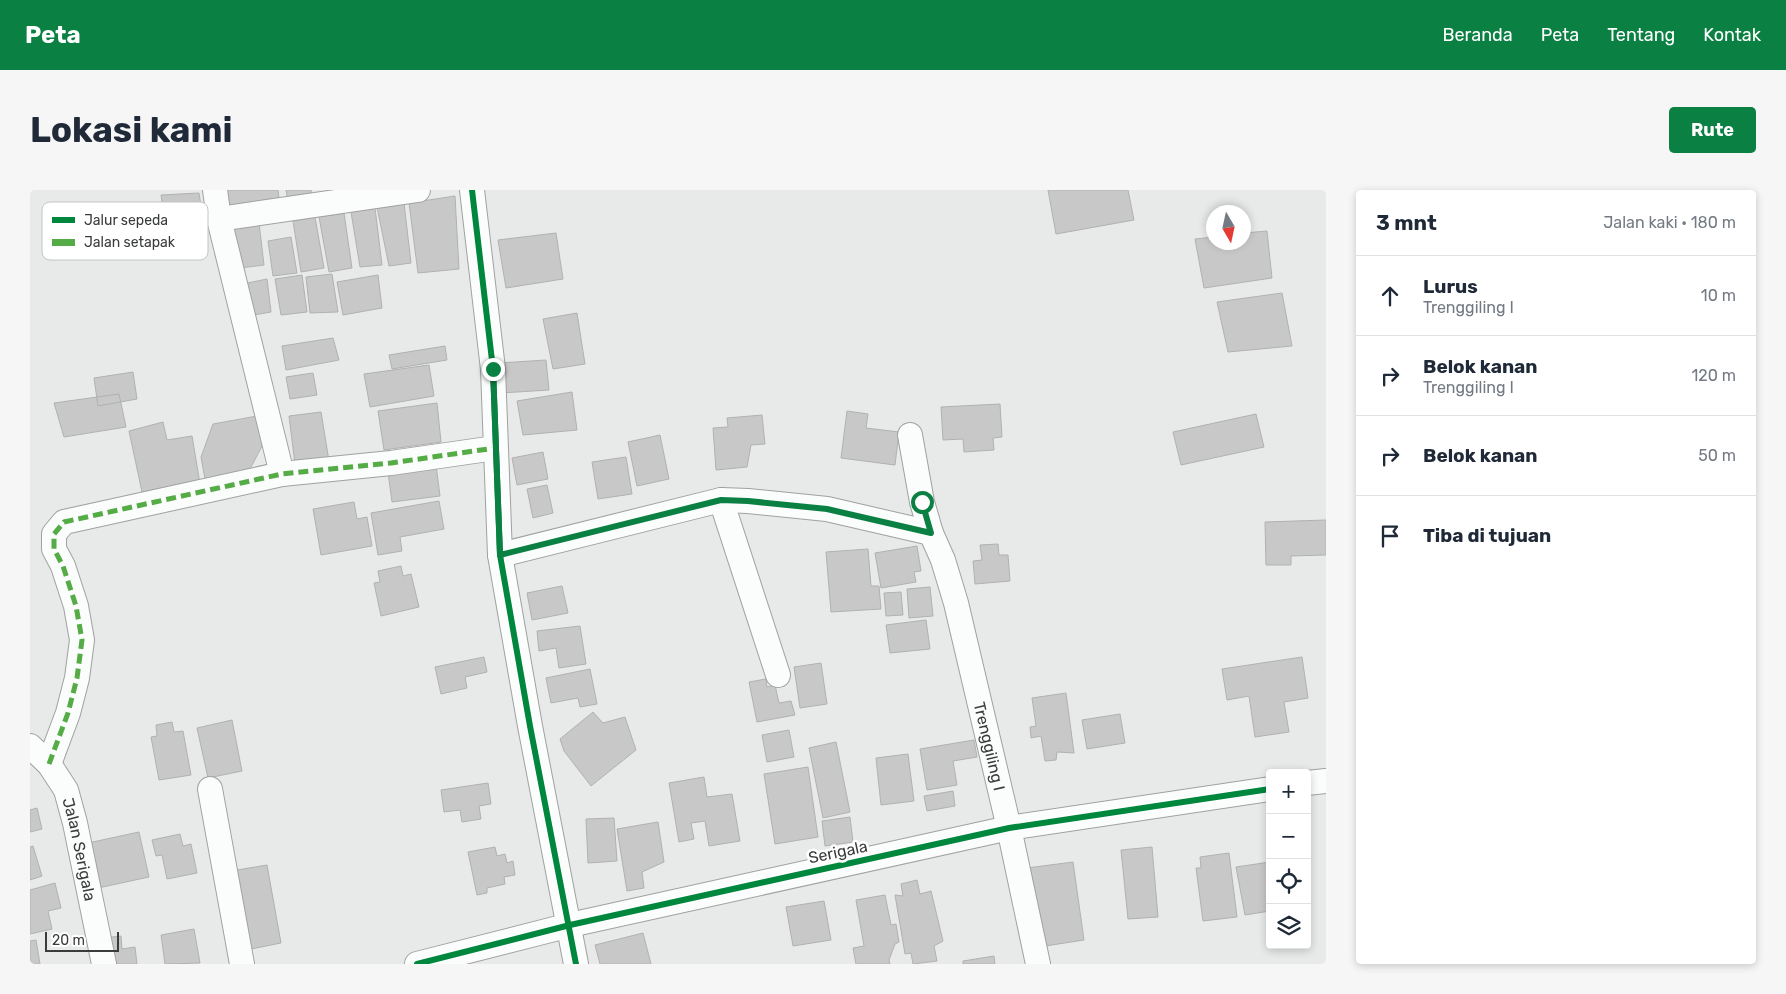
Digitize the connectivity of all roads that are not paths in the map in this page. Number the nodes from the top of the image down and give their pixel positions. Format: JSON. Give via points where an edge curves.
{"nodes":[{"id":1,"x":215,"y":190,"type":"edge"},
{"id":2,"x":418,"y":190,"type":"edge"},
{"id":3,"x":472,"y":190,"type":"edge"},
{"id":4,"x":354,"y":195,"type":"edge"},
{"id":5,"x":219,"y":219,"type":"junction"},
{"id":6,"x":910,"y":435,"type":"dead end"},
{"id":7,"x":495,"y":448,"type":"junction"},
{"id":8,"x":282,"y":474,"type":"junction"},
{"id":9,"x":721,"y":500,"type":"junction"},
{"id":10,"x":931,"y":533,"type":"junction"},
{"id":11,"x":500,"y":555,"type":"junction"},
{"id":12,"x":778,"y":675,"type":"dead end"},
{"id":13,"x":30,"y":746,"type":"edge"},
{"id":14,"x":49,"y":764,"type":"junction"},
{"id":15,"x":1326,"y":781,"type":"edge"},
{"id":16,"x":1311,"y":783,"type":"edge"},
{"id":17,"x":210,"y":789,"type":"dead end"},
{"id":18,"x":1266,"y":790,"type":"edge"},
{"id":19,"x":1009,"y":828,"type":"junction"},
{"id":20,"x":570,"y":925,"type":"junction"},
{"id":21,"x":104,"y":964,"type":"edge"},
{"id":22,"x":242,"y":964,"type":"edge"},
{"id":23,"x":417,"y":964,"type":"edge"},
{"id":24,"x":576,"y":964,"type":"edge"},
{"id":25,"x":1038,"y":964,"type":"edge"}],
"edges":[{"from":1,"to":5,"type":"street"},
{"from":2,"to":4,"type":"street"},
{"from":3,"to":7,"type":"street","via":[[493,369]]},
{"from":4,"to":5,"type":"street"},
{"from":5,"to":8,"type":"street"},
{"from":6,"to":10,"type":"street","name":"Trenggiling I"},
{"from":7,"to":8,"type":"street"},
{"from":7,"to":11,"type":"street"},
{"from":8,"to":14,"type":"street","via":[[64,522],[54,534],[54,549],[76,606],[82,640],[68,713]]},
{"from":9,"to":10,"type":"street","via":[[827,509]]},
{"from":9,"to":11,"type":"street"},
{"from":9,"to":12,"type":"street"},
{"from":10,"to":19,"type":"street","name":"Trenggiling I","via":[[956,603]]},
{"from":11,"to":20,"type":"street"},
{"from":13,"to":14,"type":"street","name":"Jalan Serigala"},
{"from":14,"to":21,"type":"street","name":"Jalan Serigala","via":[[66,790],[73,815]]},
{"from":15,"to":16,"type":"street"},
{"from":17,"to":22,"type":"street"},
{"from":18,"to":19,"type":"street","name":"Serigala"},
{"from":19,"to":20,"type":"street","name":"Serigala"},
{"from":19,"to":25,"type":"street","name":"Trenggiling I"},
{"from":20,"to":23,"type":"street","name":"Serigala"},
{"from":20,"to":24,"type":"street"}]}
